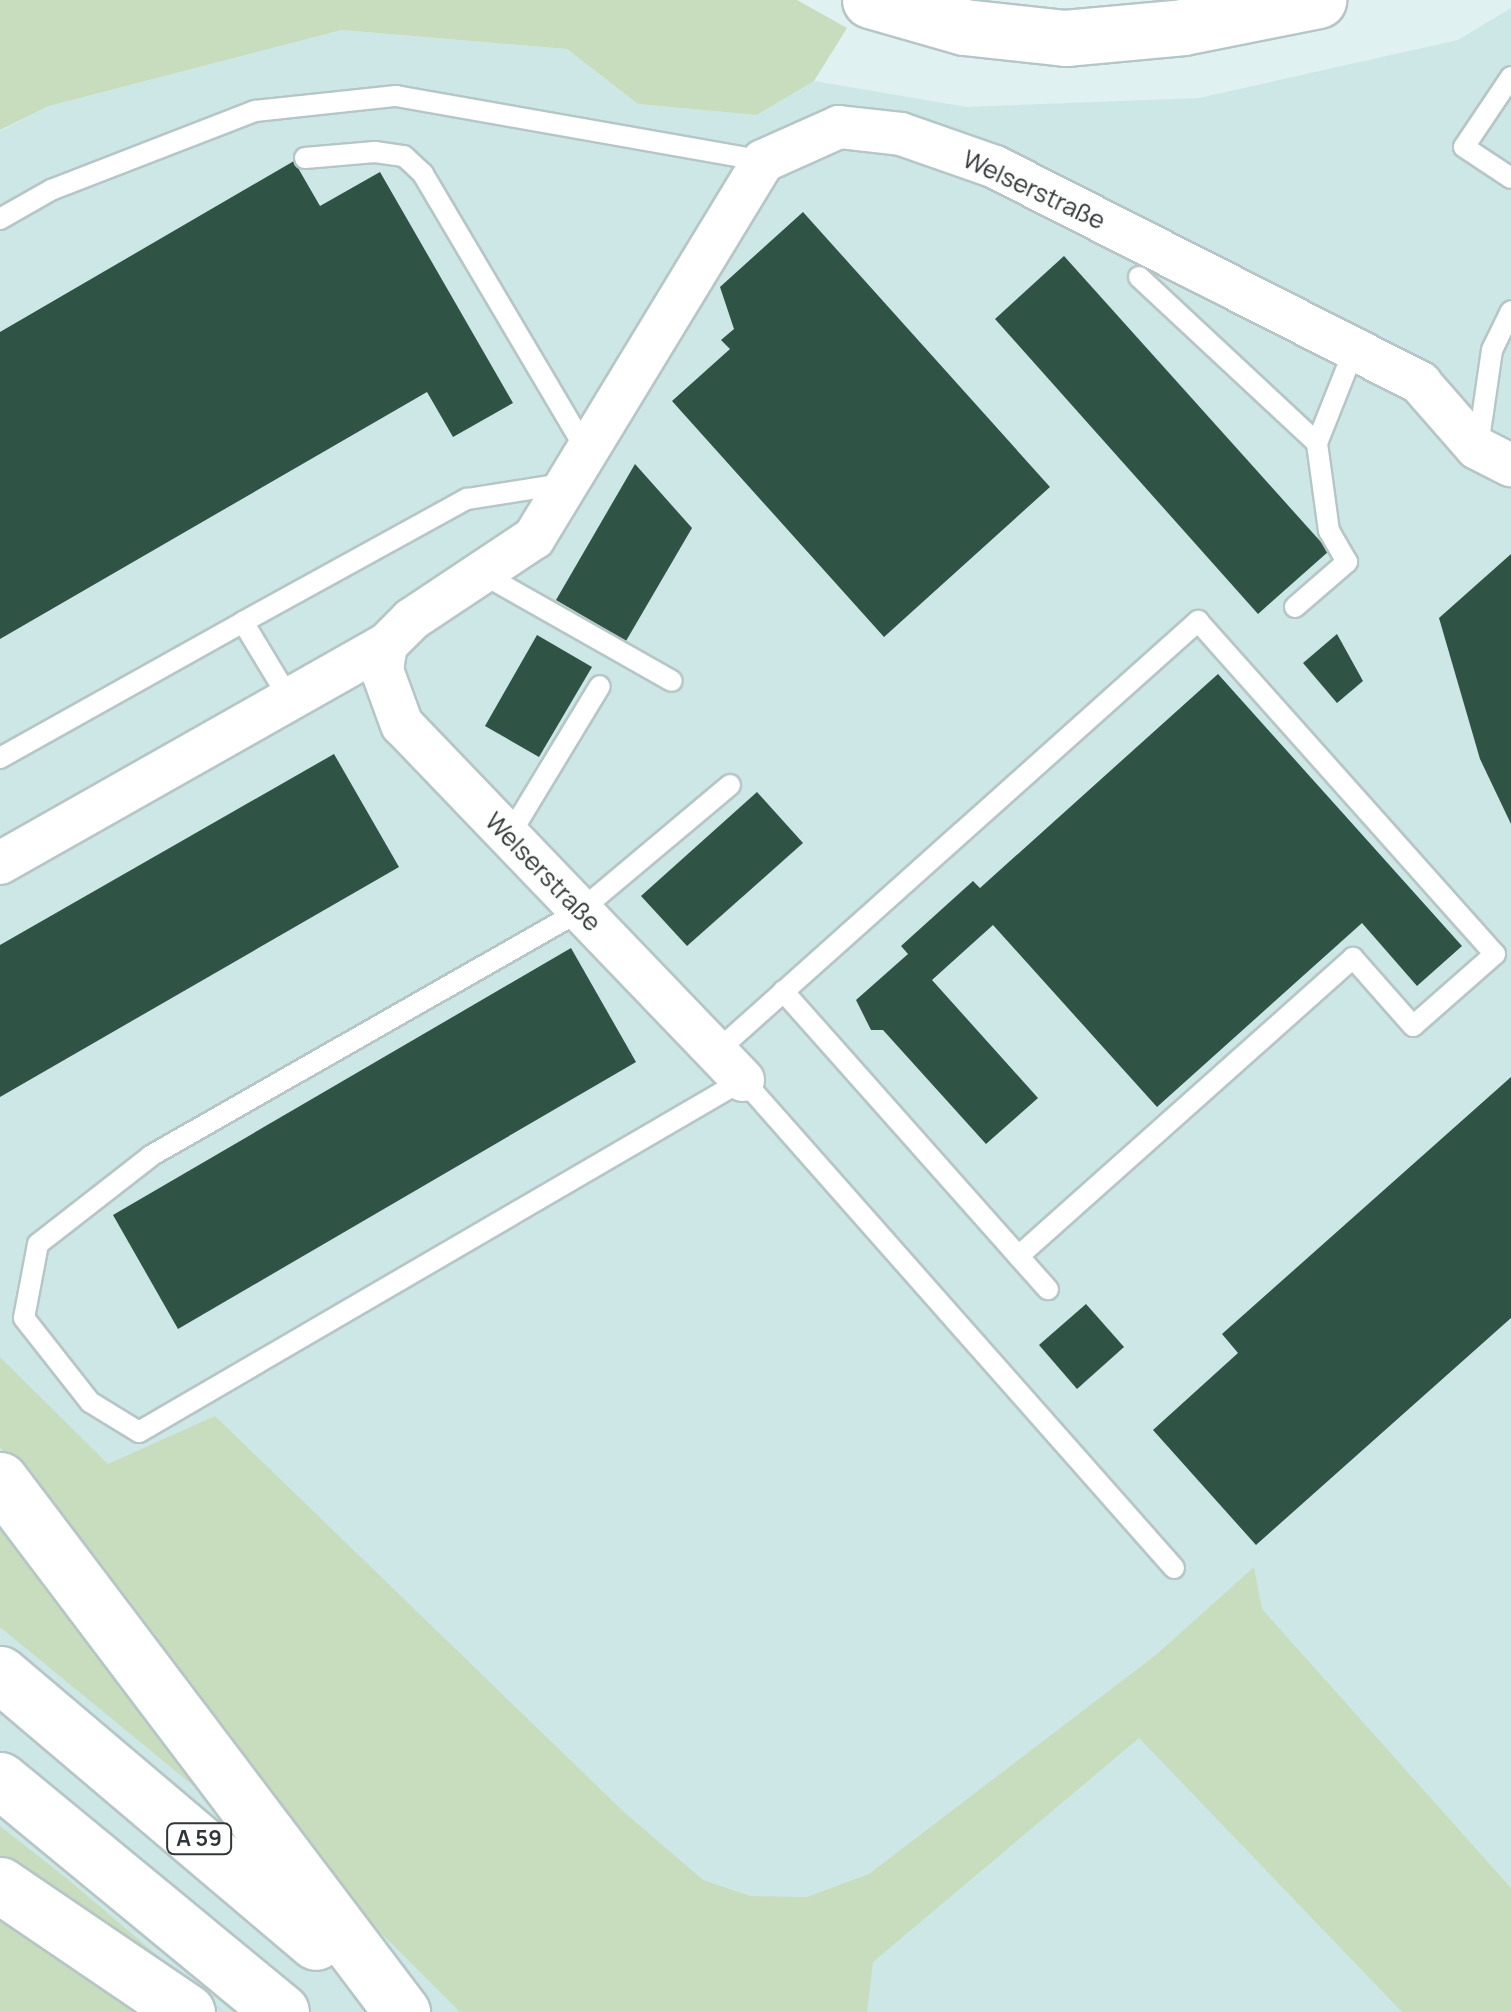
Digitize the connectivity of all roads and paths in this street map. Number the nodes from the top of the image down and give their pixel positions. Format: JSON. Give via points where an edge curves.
{"nodes":[{"id":1,"x":870,"y":0,"type":"edge"},
{"id":2,"x":1318,"y":0,"type":"edge"},
{"id":3,"x":1511,"y":77,"type":"edge"},
{"id":4,"x":305,"y":158,"type":"dead end"},
{"id":5,"x":763,"y":161,"type":"junction"},
{"id":6,"x":1511,"y":178,"type":"edge"},
{"id":7,"x":0,"y":219,"type":"edge"},
{"id":8,"x":1139,"y":277,"type":"dead end"},
{"id":9,"x":1511,"y":311,"type":"edge"},
{"id":10,"x":1354,"y":350,"type":"junction"},
{"id":11,"x":1317,"y":443,"type":"junction"},
{"id":12,"x":1494,"y":456,"type":"edge"},
{"id":13,"x":576,"y":467,"type":"junction"},
{"id":14,"x":481,"y":573,"type":"junction"},
{"id":15,"x":1295,"y":606,"type":"dead end"},
{"id":16,"x":242,"y":622,"type":"junction"},
{"id":17,"x":386,"y":645,"type":"junction"},
{"id":18,"x":672,"y":681,"type":"dead end"},
{"id":19,"x":600,"y":686,"type":"dead end"},
{"id":20,"x":290,"y":700,"type":"junction"},
{"id":21,"x":0,"y":758,"type":"edge"},
{"id":22,"x":730,"y":786,"type":"dead end"},
{"id":23,"x":509,"y":836,"type":"junction"},
{"id":24,"x":0,"y":863,"type":"edge"},
{"id":25,"x":580,"y":911,"type":"junction"},
{"id":26,"x":784,"y":992,"type":"junction"},
{"id":27,"x":730,"y":1066,"type":"junction"},
{"id":28,"x":1019,"y":1256,"type":"junction"},
{"id":29,"x":1048,"y":1289,"type":"dead end"},
{"id":30,"x":0,"y":1480,"type":"edge"},
{"id":31,"x":1174,"y":1568,"type":"dead end"},
{"id":32,"x":0,"y":1674,"type":"edge"},
{"id":33,"x":0,"y":1780,"type":"edge"},
{"id":34,"x":0,"y":1885,"type":"edge"},
{"id":35,"x":187,"y":2012,"type":"edge"},
{"id":36,"x":281,"y":2012,"type":"edge"},
{"id":37,"x":392,"y":2012,"type":"edge"},
{"id":38,"x":402,"y":2012,"type":"edge"}],
"edges":[{"from":1,"to":2,"type":"highway","via":[[964,27],[1065,38],[1184,27]]},
{"from":3,"to":6,"type":"lane","via":[[1464,147]]},
{"from":4,"to":13,"type":"lane","via":[[375,152],[404,156],[422,174]]},
{"from":5,"to":7,"type":"lane","via":[[396,96],[254,111],[50,190]]},
{"from":5,"to":10,"type":"street","name":"Welserstraße","via":[[839,127],[900,134],[995,167]]},
{"from":5,"to":13,"type":"street"},
{"from":8,"to":11,"type":"lane"},
{"from":9,"to":12,"type":"lane","via":[[1492,350]]},
{"from":10,"to":11,"type":"lane"},
{"from":10,"to":12,"type":"street","name":"Welserstraße","via":[[1420,383]]},
{"from":11,"to":15,"type":"lane","via":[[1330,531],[1347,562]]},
{"from":13,"to":14,"type":"street","via":[[534,538]]},
{"from":13,"to":16,"type":"lane","via":[[466,499]]},
{"from":14,"to":17,"type":"street"},
{"from":14,"to":18,"type":"lane"},
{"from":16,"to":20,"type":"lane"},
{"from":16,"to":21,"type":"lane"},
{"from":17,"to":20,"type":"street"},
{"from":17,"to":23,"type":"street","name":"Welserstraße","via":[[382,670],[402,726]]},
{"from":19,"to":23,"type":"lane"},
{"from":20,"to":24,"type":"street"},
{"from":22,"to":25,"type":"lane"},
{"from":23,"to":25,"type":"street","name":"Welserstraße"},
{"from":25,"to":27,"type":"street","name":"Welserstraße"},
{"from":25,"to":27,"type":"lane","via":[[151,1156],[38,1244],[24,1318],[90,1402],[139,1432]]},
{"from":26,"to":27,"type":"lane"},
{"from":26,"to":28,"type":"lane"},
{"from":26,"to":28,"type":"lane","via":[[1198,621],[1495,954],[1413,1026],[1353,958]]},
{"from":27,"to":31,"type":"lane"},
{"from":28,"to":29,"type":"lane"},
{"from":30,"to":38,"type":"highway"},
{"from":32,"to":37,"type":"highway","number":"A 59"},
{"from":33,"to":36,"type":"highway"},
{"from":34,"to":35,"type":"highway"}]}
